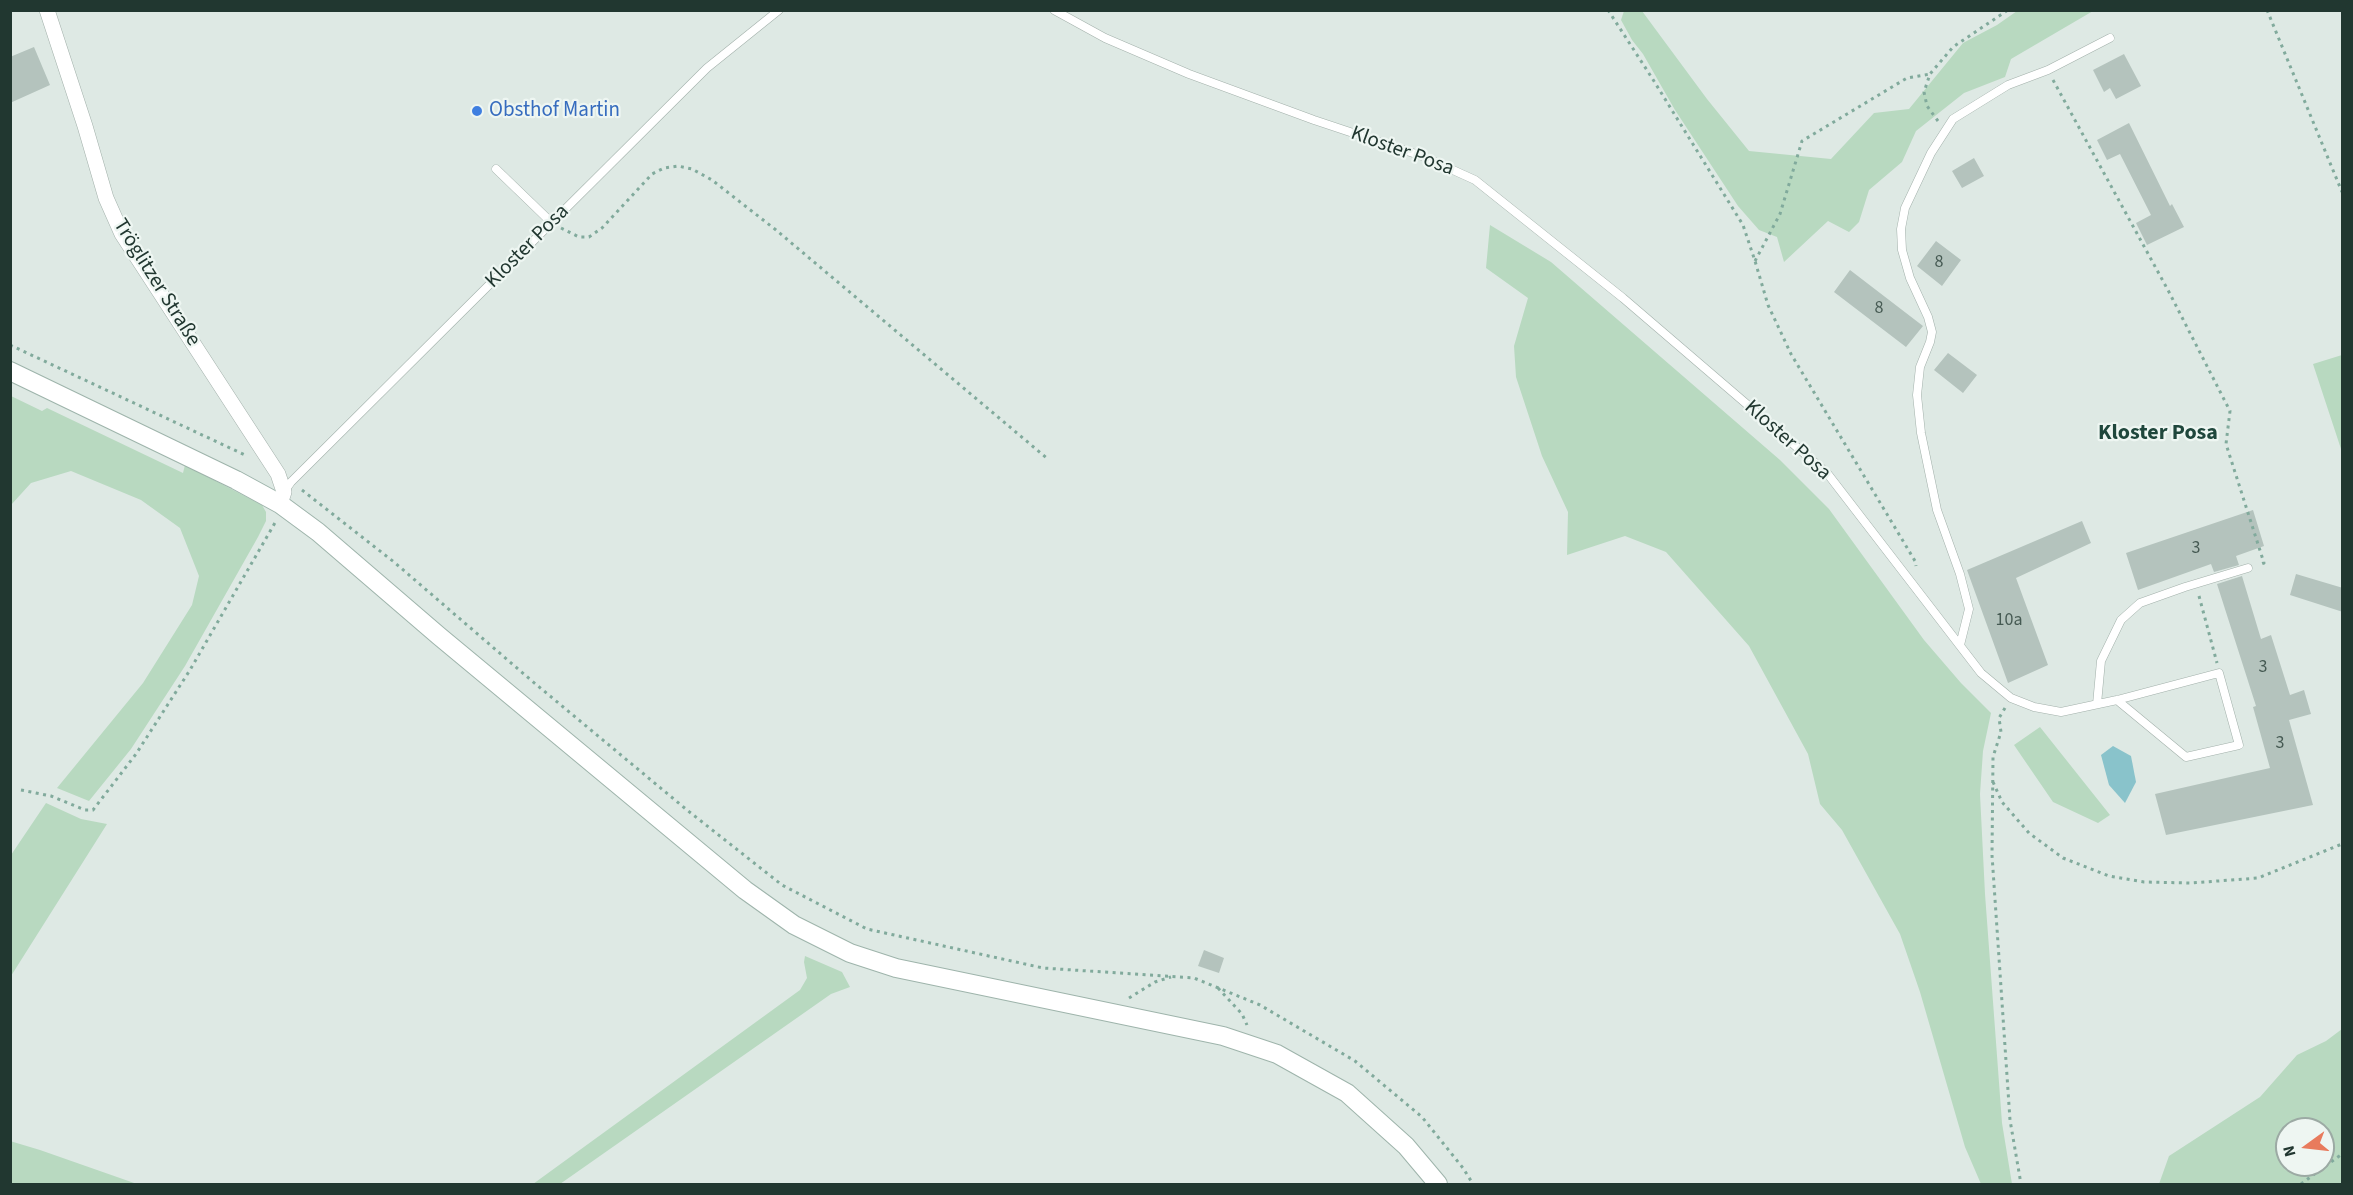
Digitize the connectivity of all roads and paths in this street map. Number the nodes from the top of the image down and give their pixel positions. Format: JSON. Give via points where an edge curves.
{"nodes":[{"id":1,"x":47,"y":10,"type":"edge"},
{"id":2,"x":779,"y":10,"type":"edge"},
{"id":3,"x":1054,"y":10,"type":"edge"},
{"id":4,"x":1608,"y":10,"type":"edge"},
{"id":5,"x":2008,"y":10,"type":"edge"},
{"id":6,"x":2267,"y":10,"type":"edge"},
{"id":7,"x":2110,"y":38,"type":"dead end"},
{"id":8,"x":2048,"y":70,"type":"junction"},
{"id":9,"x":1930,"y":74,"type":"junction"},
{"id":10,"x":1944,"y":130,"type":"junction"},
{"id":11,"x":496,"y":169,"type":"dead end"},
{"id":12,"x":2343,"y":192,"type":"edge"},
{"id":13,"x":552,"y":223,"type":"junction"},
{"id":14,"x":1755,"y":261,"type":"junction"},
{"id":15,"x":10,"y":345,"type":"edge"},
{"id":16,"x":10,"y":370,"type":"edge"},
{"id":17,"x":250,"y":457,"type":"dead end"},
{"id":18,"x":1049,"y":460,"type":"dead end"},
{"id":19,"x":285,"y":493,"type":"junction"},
{"id":20,"x":2260,"y":551,"type":"dead end"},
{"id":21,"x":2248,"y":568,"type":"dead end"},
{"id":22,"x":2196,"y":583,"type":"junction"},
{"id":23,"x":1921,"y":595,"type":"junction"},
{"id":24,"x":1960,"y":645,"type":"junction"},
{"id":25,"x":2219,"y":673,"type":"junction"},
{"id":26,"x":2011,"y":698,"type":"junction"},
{"id":27,"x":2117,"y":700,"type":"junction"},
{"id":28,"x":2097,"y":704,"type":"junction"},
{"id":29,"x":1992,"y":780,"type":"junction"},
{"id":30,"x":21,"y":790,"type":"dead end"},
{"id":31,"x":2343,"y":844,"type":"edge"},
{"id":32,"x":1173,"y":976,"type":"junction"},
{"id":33,"x":1217,"y":987,"type":"junction"},
{"id":34,"x":1114,"y":1014,"type":"junction"},
{"id":35,"x":1259,"y":1048,"type":"junction"},
{"id":36,"x":2343,"y":1154,"type":"edge"},
{"id":37,"x":1438,"y":1185,"type":"edge"},
{"id":38,"x":1473,"y":1185,"type":"edge"},
{"id":39,"x":2020,"y":1185,"type":"edge"},
{"id":40,"x":2301,"y":1185,"type":"edge"}],
"edges":[{"from":1,"to":19,"type":"street","name":"Tröglitzer Straße","via":[[106,198],[122,234],[278,474]]},
{"from":2,"to":13,"type":"lane","name":"Kloster Posa","via":[[707,68]]},
{"from":3,"to":23,"type":"lane","name":"Kloster Posa","via":[[1105,38],[1189,74],[1422,156],[1475,180],[1623,298],[1827,473]]},
{"from":4,"to":14,"type":"path","via":[[1743,225]]},
{"from":5,"to":9,"type":"path","via":[[1953,47]]},
{"from":6,"to":12,"type":"path"},
{"from":7,"to":8,"type":"lane"},
{"from":8,"to":10,"type":"lane","via":[[1984,98]]},
{"from":8,"to":20,"type":"path","via":[[2230,411],[2226,444]]},
{"from":9,"to":10,"type":"path","via":[[1924,92],[1927,106]]},
{"from":9,"to":14,"type":"path","via":[[1907,78],[1802,141],[1780,214]]},
{"from":10,"to":24,"type":"lane","via":[[1905,208],[1901,229],[1910,278],[1932,332],[1920,367],[1917,395],[1937,510],[1969,609]]},
{"from":11,"to":13,"type":"lane"},
{"from":13,"to":18,"type":"path","via":[[579,237],[589,237],[652,174],[678,166],[692,169],[776,230]]},
{"from":13,"to":19,"type":"lane","name":"Kloster Posa"},
{"from":14,"to":23,"type":"path","via":[[1768,305],[1791,354],[1915,561]]},
{"from":15,"to":17,"type":"path"},
{"from":16,"to":19,"type":"street","via":[[236,480]]},
{"from":19,"to":30,"type":"path","via":[[276,521],[190,670],[93,810]]},
{"from":19,"to":32,"type":"path","via":[[385,555],[687,810],[782,885],[867,929],[1043,968]]},
{"from":19,"to":34,"type":"street","via":[[318,532],[439,636],[745,890],[794,925],[850,953],[896,968]]},
{"from":21,"to":22,"type":"lane"},
{"from":22,"to":25,"type":"path"},
{"from":22,"to":28,"type":"lane","via":[[2140,603],[2121,620],[2101,661]]},
{"from":23,"to":24,"type":"lane","name":"Kloster Posa"},
{"from":24,"to":26,"type":"lane","name":"Kloster Posa","via":[[1981,673]]},
{"from":25,"to":27,"type":"lane","name":"Kloster Posa"},
{"from":25,"to":27,"type":"lane","via":[[2239,745],[2186,757]]},
{"from":26,"to":28,"type":"lane","name":"Kloster Posa","via":[[2034,708],[2061,712]]},
{"from":26,"to":29,"type":"path","via":[[1999,718],[2001,732],[1993,757]]},
{"from":27,"to":28,"type":"lane","name":"Kloster Posa"},
{"from":29,"to":31,"type":"path","via":[[2002,802],[2029,833],[2063,858],[2109,876],[2144,882],[2191,883],[2258,878]]},
{"from":29,"to":39,"type":"path","via":[[1998,968],[2010,1120]]},
{"from":32,"to":33,"type":"path","via":[[1194,978]]},
{"from":32,"to":34,"type":"path","via":[[1130,996]]},
{"from":33,"to":35,"type":"path","via":[[1242,1014]]},
{"from":33,"to":38,"type":"path","via":[[1260,1005],[1355,1061],[1422,1117]]},
{"from":34,"to":35,"type":"street","via":[[1223,1036]]},
{"from":35,"to":37,"type":"street","via":[[1347,1093],[1406,1146]]},
{"from":36,"to":40,"type":"path"}]}
